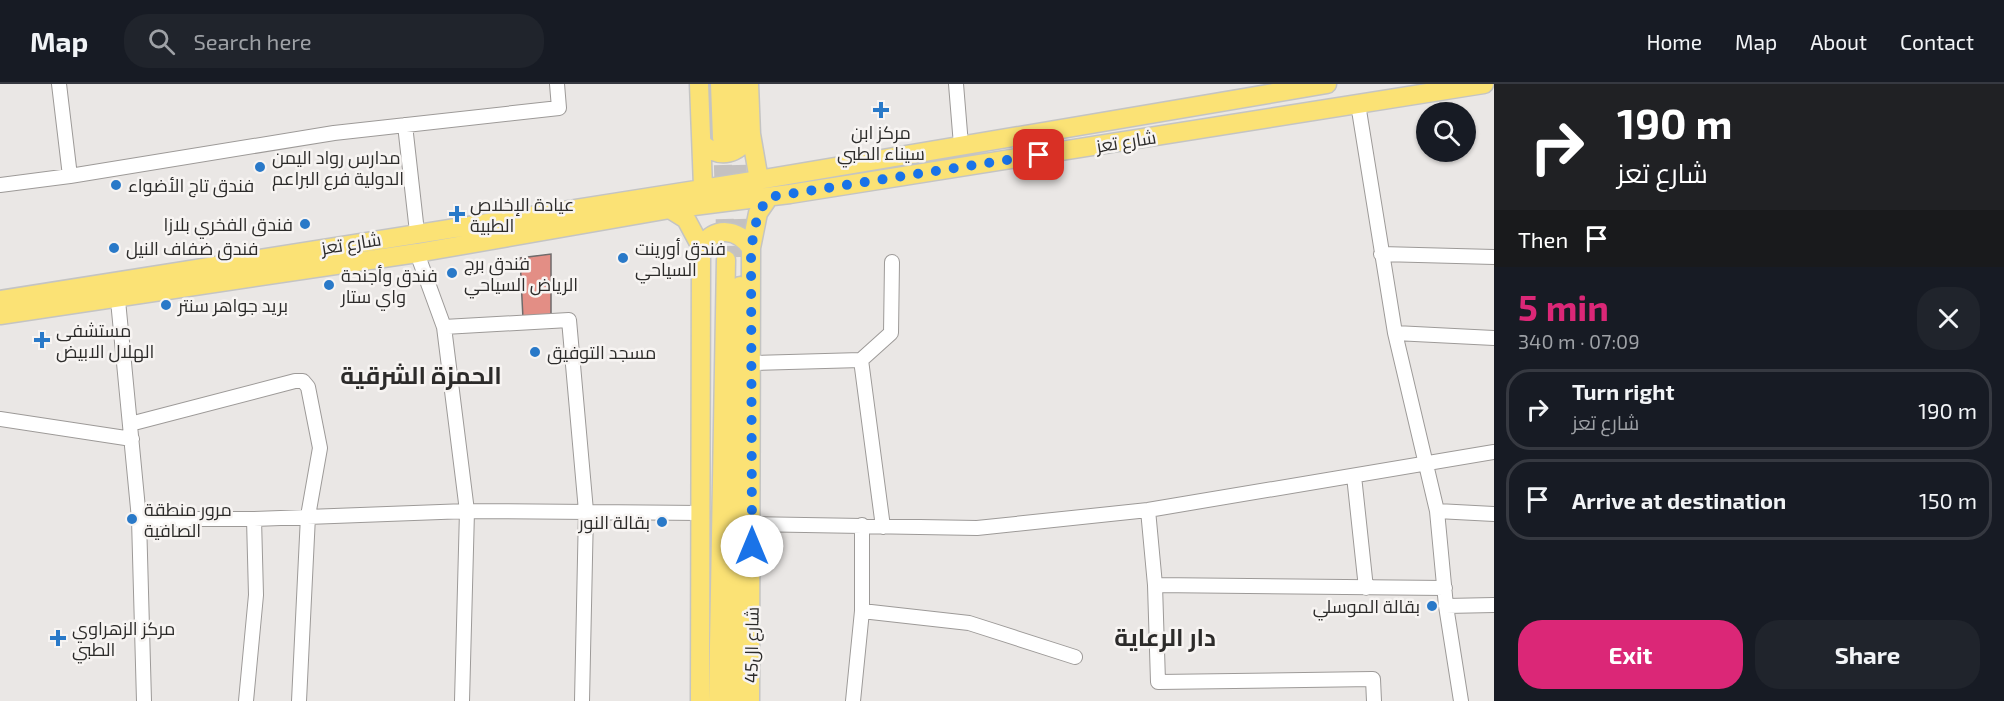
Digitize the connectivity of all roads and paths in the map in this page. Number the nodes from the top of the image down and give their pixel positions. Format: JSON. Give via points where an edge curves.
{"nodes":[{"id":1,"x":59,"y":84,"type":"edge"},
{"id":2,"x":557,"y":84,"type":"edge"},
{"id":3,"x":699,"y":84,"type":"edge"},
{"id":4,"x":720,"y":84,"type":"edge"},
{"id":5,"x":735,"y":84,"type":"edge"},
{"id":6,"x":749,"y":84,"type":"edge"},
{"id":7,"x":956,"y":84,"type":"edge"},
{"id":8,"x":1327,"y":84,"type":"edge"},
{"id":9,"x":1484,"y":84,"type":"edge"},
{"id":10,"x":1358,"y":104,"type":"junction"},
{"id":11,"x":405,"y":125,"type":"junction"},
{"id":12,"x":737,"y":137,"type":"junction"},
{"id":13,"x":702,"y":144,"type":"junction"},
{"id":14,"x":962,"y":145,"type":"junction"},
{"id":15,"x":70,"y":176,"type":"junction"},
{"id":16,"x":759,"y":180,"type":"junction"},
{"id":17,"x":0,"y":185,"type":"edge"},
{"id":18,"x":703,"y":187,"type":"junction"},
{"id":19,"x":769,"y":197,"type":"junction"},
{"id":20,"x":669,"y":209,"type":"junction"},
{"id":21,"x":417,"y":232,"type":"junction"},
{"id":22,"x":701,"y":247,"type":"junction"},
{"id":23,"x":417,"y":253,"type":"junction"},
{"id":24,"x":739,"y":255,"type":"junction"},
{"id":25,"x":1381,"y":255,"type":"junction"},
{"id":26,"x":1494,"y":257,"type":"edge"},
{"id":27,"x":892,"y":262,"type":"dead end"},
{"id":28,"x":117,"y":289,"type":"junction"},
{"id":29,"x":0,"y":300,"type":"edge"},
{"id":30,"x":0,"y":315,"type":"edge"},
{"id":31,"x":444,"y":327,"type":"junction"},
{"id":32,"x":1395,"y":333,"type":"junction"},
{"id":33,"x":1494,"y":338,"type":"edge"},
{"id":34,"x":861,"y":360,"type":"junction"},
{"id":35,"x":753,"y":363,"type":"junction"},
{"id":36,"x":0,"y":419,"type":"edge"},
{"id":37,"x":130,"y":423,"type":"junction"},
{"id":38,"x":132,"y":439,"type":"junction"},
{"id":39,"x":1494,"y":452,"type":"edge"},
{"id":40,"x":1426,"y":463,"type":"junction"},
{"id":41,"x":1354,"y":476,"type":"junction"},
{"id":42,"x":1148,"y":510,"type":"junction"},
{"id":43,"x":467,"y":511,"type":"junction"},
{"id":44,"x":586,"y":511,"type":"junction"},
{"id":45,"x":1437,"y":511,"type":"junction"},
{"id":46,"x":701,"y":513,"type":"junction"},
{"id":47,"x":1494,"y":514,"type":"edge"},
{"id":48,"x":308,"y":516,"type":"junction"},
{"id":49,"x":140,"y":519,"type":"junction"},
{"id":50,"x":254,"y":519,"type":"junction"},
{"id":51,"x":752,"y":524,"type":"junction"},
{"id":52,"x":862,"y":525,"type":"junction"},
{"id":53,"x":883,"y":526,"type":"junction"},
{"id":54,"x":1155,"y":585,"type":"junction"},
{"id":55,"x":1366,"y":588,"type":"junction"},
{"id":56,"x":1445,"y":588,"type":"junction"},
{"id":57,"x":1494,"y":605,"type":"edge"},
{"id":58,"x":1446,"y":606,"type":"junction"},
{"id":59,"x":862,"y":611,"type":"junction"},
{"id":60,"x":1075,"y":657,"type":"dead end"},
{"id":61,"x":144,"y":701,"type":"edge"},
{"id":62,"x":246,"y":701,"type":"edge"},
{"id":63,"x":299,"y":701,"type":"edge"},
{"id":64,"x":462,"y":701,"type":"edge"},
{"id":65,"x":582,"y":701,"type":"edge"},
{"id":66,"x":700,"y":701,"type":"edge"},
{"id":67,"x":718,"y":701,"type":"edge"},
{"id":68,"x":736,"y":701,"type":"edge"},
{"id":69,"x":750,"y":701,"type":"edge"},
{"id":70,"x":853,"y":701,"type":"edge"},
{"id":71,"x":1374,"y":701,"type":"edge"},
{"id":72,"x":1461,"y":701,"type":"edge"}],
"edges":[{"from":1,"to":15,"type":"street"},
{"from":2,"to":11,"type":"street","via":[[559,108]]},
{"from":3,"to":13,"type":"main road"},
{"from":4,"to":12,"type":"main road"},
{"from":5,"to":12,"type":"main road"},
{"from":6,"to":12,"type":"main road"},
{"from":7,"to":14,"type":"street"},
{"from":8,"to":14,"type":"main road","name":"شارع تعز"},
{"from":9,"to":10,"type":"main road","name":"شارع تعز"},
{"from":10,"to":19,"type":"main road","name":"شارع تعز"},
{"from":10,"to":25,"type":"street"},
{"from":11,"to":15,"type":"street"},
{"from":11,"to":21,"type":"street"},
{"from":12,"to":13,"type":"main road","via":[[744,146],[727,154]]},
{"from":12,"to":16,"type":"main road"},
{"from":13,"to":18,"type":"main road"},
{"from":14,"to":16,"type":"main road","name":"شارع تعز"},
{"from":15,"to":17,"type":"street"},
{"from":16,"to":18,"type":"main road","name":"شارع تعز"},
{"from":18,"to":21,"type":"main road","name":"شارع تعز"},
{"from":19,"to":20,"type":"main road","name":"شارع تعز"},
{"from":19,"to":24,"type":"main road","name":"شارع ال45"},
{"from":20,"to":22,"type":"main road","via":[[686,219]]},
{"from":20,"to":23,"type":"main road","name":"شارع تعز"},
{"from":21,"to":28,"type":"main road","name":"شارع تعز"},
{"from":22,"to":24,"type":"main road","via":[[707,239],[726,231],[745,239]]},
{"from":22,"to":46,"type":"main road"},
{"from":23,"to":28,"type":"main road","name":"شارع تعز"},
{"from":23,"to":31,"type":"street"},
{"from":24,"to":35,"type":"main road","name":"شارع ال45"},
{"from":24,"to":67,"type":"main road","name":"شارع ال45"},
{"from":24,"to":68,"type":"main road","name":"شارع ال45"},
{"from":25,"to":26,"type":"street"},
{"from":25,"to":32,"type":"street"},
{"from":27,"to":34,"type":"street","via":[[891,333]]},
{"from":28,"to":29,"type":"main road","name":"شارع تعز"},
{"from":28,"to":30,"type":"main road","name":"شارع تعز"},
{"from":28,"to":37,"type":"street"},
{"from":31,"to":43,"type":"street"},
{"from":31,"to":44,"type":"street","via":[[569,320]]},
{"from":32,"to":33,"type":"street"},
{"from":32,"to":40,"type":"street"},
{"from":34,"to":35,"type":"street"},
{"from":34,"to":53,"type":"street"},
{"from":35,"to":51,"type":"main road","name":"شارع ال45"},
{"from":36,"to":38,"type":"street"},
{"from":37,"to":38,"type":"street"},
{"from":37,"to":48,"type":"street","via":[[303,381],[308,387],[320,448]]},
{"from":38,"to":49,"type":"street"},
{"from":39,"to":40,"type":"street"},
{"from":40,"to":41,"type":"street"},
{"from":40,"to":45,"type":"street"},
{"from":41,"to":42,"type":"street"},
{"from":41,"to":55,"type":"street"},
{"from":42,"to":53,"type":"street","via":[[977,528]]},
{"from":42,"to":54,"type":"street"},
{"from":43,"to":44,"type":"street"},
{"from":43,"to":48,"type":"street"},
{"from":43,"to":64,"type":"street"},
{"from":44,"to":46,"type":"street"},
{"from":44,"to":65,"type":"street"},
{"from":45,"to":47,"type":"street"},
{"from":45,"to":56,"type":"street"},
{"from":46,"to":66,"type":"main road"},
{"from":48,"to":50,"type":"street"},
{"from":48,"to":63,"type":"street"},
{"from":49,"to":50,"type":"street"},
{"from":49,"to":61,"type":"street"},
{"from":50,"to":62,"type":"street","via":[[256,596]]},
{"from":51,"to":52,"type":"street"},
{"from":51,"to":69,"type":"main road","name":"شارع ال45"},
{"from":52,"to":53,"type":"street"},
{"from":52,"to":59,"type":"street"},
{"from":54,"to":55,"type":"street"},
{"from":54,"to":71,"type":"street","via":[[1158,682],[1373,679]]},
{"from":55,"to":56,"type":"street"},
{"from":56,"to":58,"type":"street"},
{"from":57,"to":58,"type":"street"},
{"from":58,"to":72,"type":"street"},
{"from":59,"to":60,"type":"street","via":[[969,623]]},
{"from":59,"to":70,"type":"street"}]}
